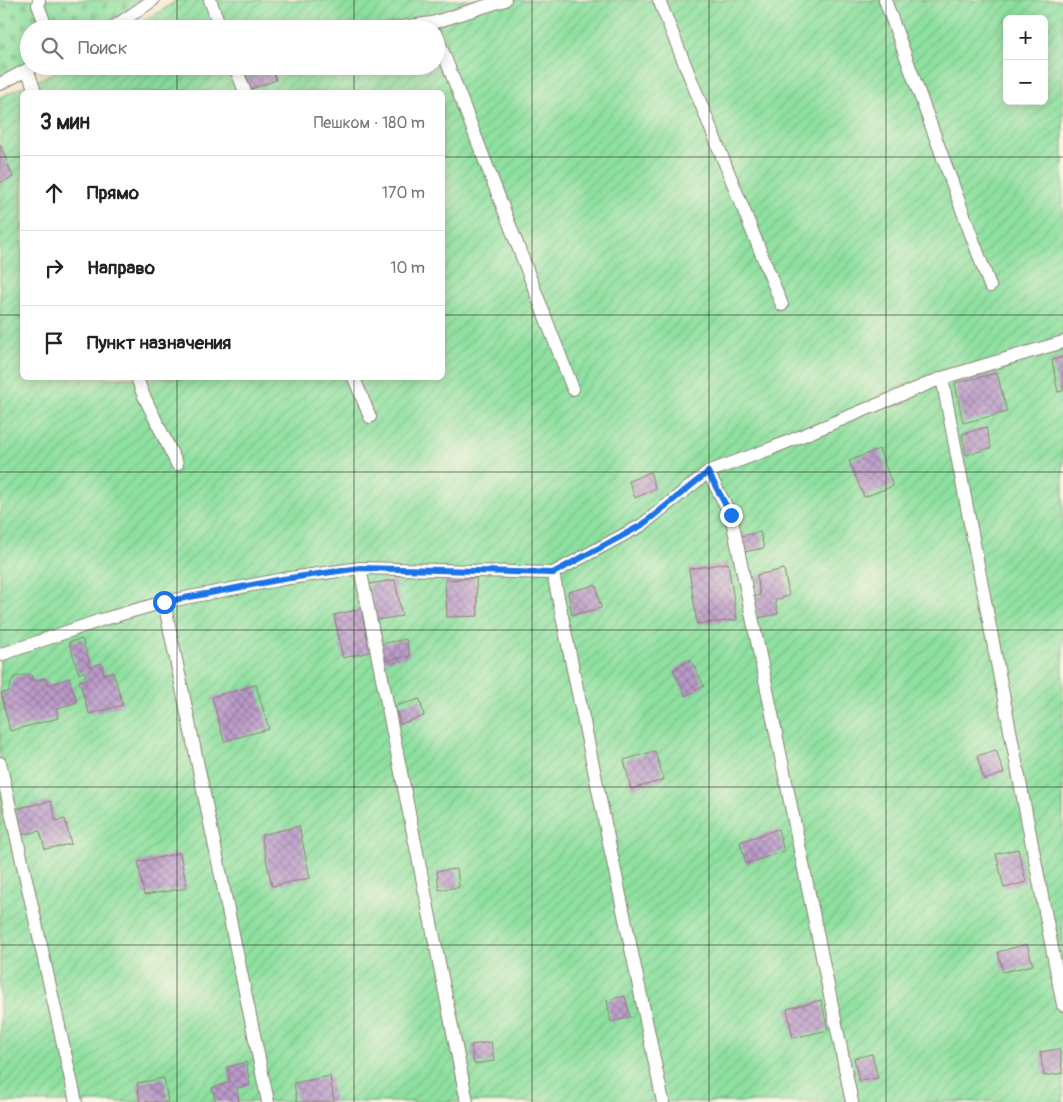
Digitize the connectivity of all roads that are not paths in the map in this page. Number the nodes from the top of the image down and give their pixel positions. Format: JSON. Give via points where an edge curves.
{"nodes":[{"id":1,"x":39,"y":0,"type":"edge"},
{"id":2,"x":153,"y":0,"type":"edge"},
{"id":3,"x":210,"y":0,"type":"edge"},
{"id":4,"x":505,"y":0,"type":"edge"},
{"id":5,"x":659,"y":0,"type":"edge"},
{"id":6,"x":885,"y":0,"type":"edge"},
{"id":7,"x":44,"y":20,"type":"edge"},
{"id":8,"x":124,"y":20,"type":"edge"},
{"id":9,"x":218,"y":20,"type":"edge"},
{"id":10,"x":445,"y":25,"type":"edge"},
{"id":11,"x":445,"y":57,"type":"edge"},
{"id":12,"x":20,"y":74,"type":"edge"},
{"id":13,"x":32,"y":75,"type":"edge"},
{"id":14,"x":238,"y":75,"type":"edge"},
{"id":15,"x":0,"y":84,"type":"edge"},
{"id":16,"x":35,"y":90,"type":"edge"},
{"id":17,"x":244,"y":90,"type":"edge"},
{"id":18,"x":990,"y":286,"type":"dead end"},
{"id":19,"x":782,"y":305,"type":"dead end"},
{"id":20,"x":1063,"y":342,"type":"edge"},
{"id":21,"x":942,"y":378,"type":"junction"},
{"id":22,"x":138,"y":380,"type":"edge"},
{"id":23,"x":355,"y":380,"type":"edge"},
{"id":24,"x":573,"y":389,"type":"dead end"},
{"id":25,"x":370,"y":417,"type":"dead end"},
{"id":26,"x":177,"y":464,"type":"dead end"},
{"id":27,"x":708,"y":472,"type":"junction"},
{"id":28,"x":360,"y":568,"type":"junction"},
{"id":29,"x":553,"y":573,"type":"junction"},
{"id":30,"x":164,"y":602,"type":"junction"},
{"id":31,"x":0,"y":654,"type":"edge"},
{"id":32,"x":0,"y":764,"type":"edge"},
{"id":33,"x":1063,"y":1005,"type":"edge"},
{"id":34,"x":76,"y":1102,"type":"edge"},
{"id":35,"x":268,"y":1102,"type":"edge"},
{"id":36,"x":467,"y":1102,"type":"edge"},
{"id":37,"x":663,"y":1102,"type":"edge"},
{"id":38,"x":852,"y":1102,"type":"edge"}],
"edges":[{"from":1,"to":7,"type":"lane"},
{"from":2,"to":8,"type":"lane"},
{"from":3,"to":9,"type":"lane"},
{"from":4,"to":10,"type":"lane"},
{"from":5,"to":19,"type":"lane"},
{"from":6,"to":18,"type":"lane"},
{"from":11,"to":24,"type":"lane"},
{"from":12,"to":15,"type":"lane"},
{"from":13,"to":16,"type":"lane"},
{"from":14,"to":17,"type":"lane"},
{"from":20,"to":21,"type":"lane"},
{"from":21,"to":27,"type":"lane"},
{"from":21,"to":33,"type":"lane"},
{"from":22,"to":26,"type":"lane"},
{"from":23,"to":25,"type":"lane"},
{"from":27,"to":29,"type":"lane","via":[[642,525]]},
{"from":27,"to":38,"type":"lane","via":[[731,515]]},
{"from":28,"to":29,"type":"lane"},
{"from":28,"to":30,"type":"lane"},
{"from":28,"to":36,"type":"lane"},
{"from":29,"to":37,"type":"lane"},
{"from":30,"to":31,"type":"lane"},
{"from":30,"to":35,"type":"lane"},
{"from":32,"to":34,"type":"lane"}]}
